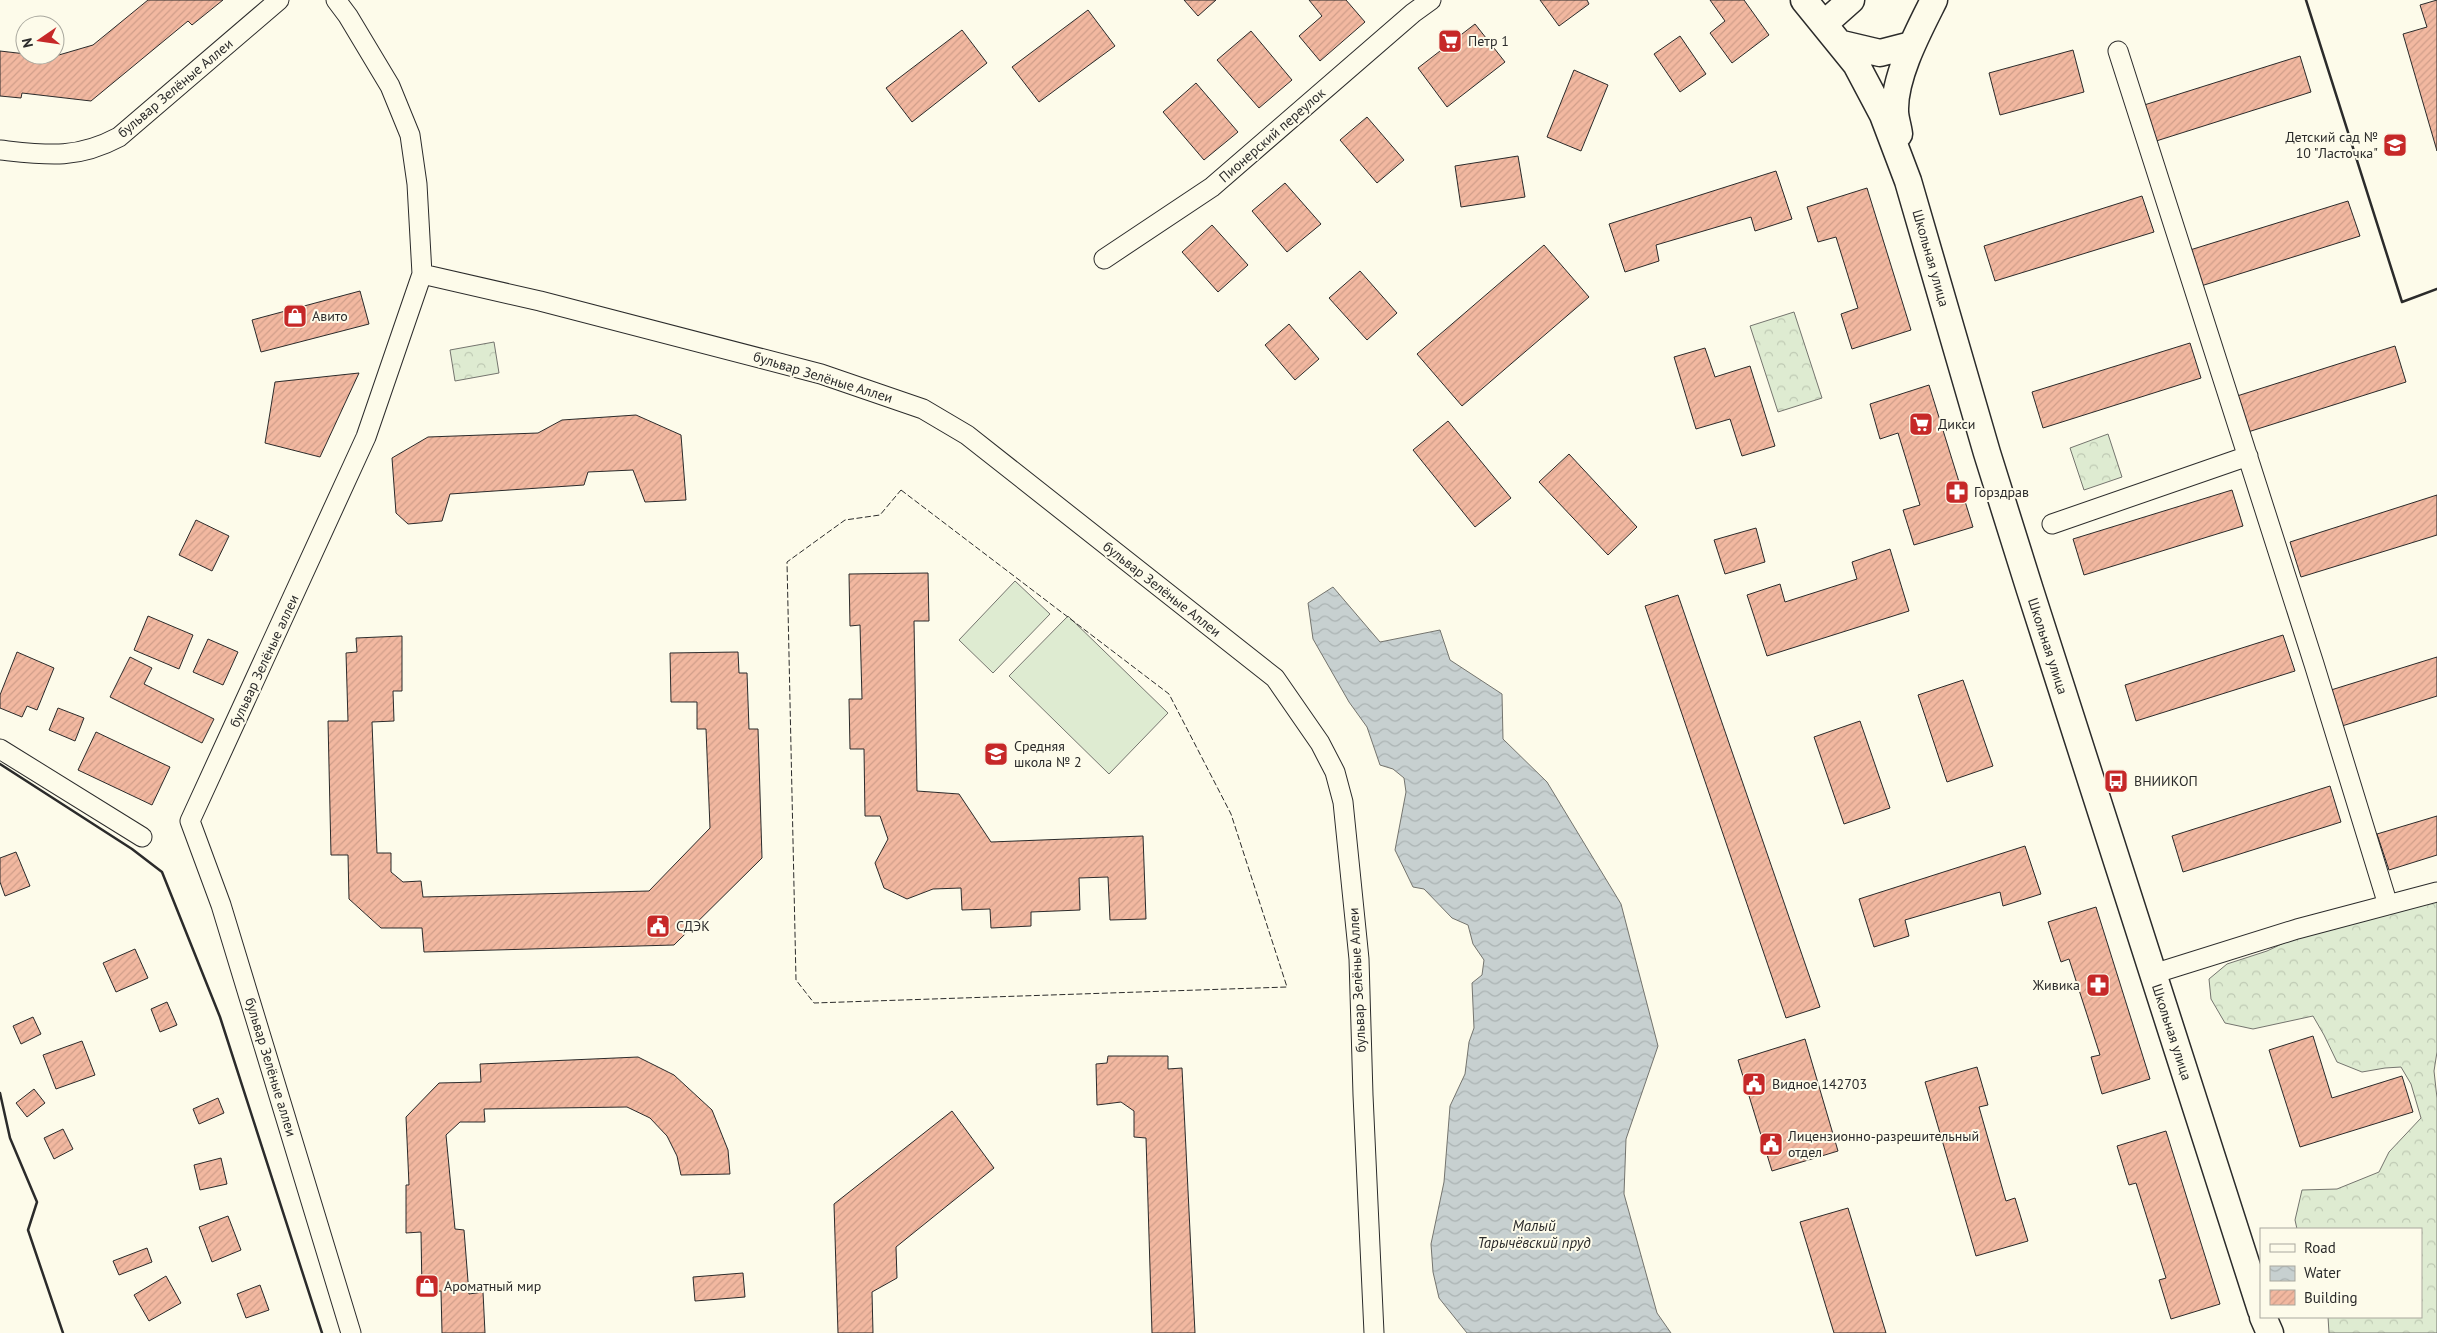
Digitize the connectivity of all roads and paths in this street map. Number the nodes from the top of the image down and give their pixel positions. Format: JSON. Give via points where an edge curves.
{"nodes":[{"id":1,"x":279,"y":0,"type":"edge"},
{"id":2,"x":336,"y":0,"type":"edge"},
{"id":3,"x":1431,"y":0,"type":"edge"},
{"id":4,"x":1804,"y":0,"type":"edge"},
{"id":5,"x":1851,"y":0,"type":"edge"},
{"id":6,"x":1408,"y":6,"type":"edge"},
{"id":7,"x":1926,"y":7,"type":"edge"},
{"id":8,"x":1824,"y":24,"type":"junction"},
{"id":9,"x":1842,"y":44,"type":"junction"},
{"id":10,"x":1911,"y":45,"type":"junction"},
{"id":11,"x":2118,"y":51,"type":"dead end"},
{"id":12,"x":0,"y":150,"type":"edge"},
{"id":13,"x":1908,"y":182,"type":"junction"},
{"id":14,"x":1104,"y":259,"type":"dead end"},
{"id":15,"x":422,"y":274,"type":"junction"},
{"id":16,"x":2248,"y":456,"type":"junction"},
{"id":17,"x":2052,"y":524,"type":"dead end"},
{"id":18,"x":0,"y":749,"type":"edge"},
{"id":19,"x":142,"y":837,"type":"dead end"},
{"id":20,"x":2437,"y":892,"type":"edge"},
{"id":21,"x":2388,"y":905,"type":"junction"},
{"id":22,"x":2153,"y":974,"type":"junction"},
{"id":23,"x":2260,"y":1308,"type":"edge"},
{"id":24,"x":351,"y":1333,"type":"edge"},
{"id":25,"x":1374,"y":1333,"type":"edge"}],
"edges":[{"from":1,"to":12,"type":"street","name":"бульвар Зелёные Аллеи","via":[[112,140],[98,148],[46,155]]},
{"from":2,"to":15,"type":"street","name":"бульвар Зелёные аллеи","via":[[390,86],[410,135],[417,184]]},
{"from":3,"to":6,"type":"street","name":"Пионерский переулок"},
{"from":4,"to":8,"type":"main road","name":"Школьная улица"},
{"from":5,"to":8,"type":"main road"},
{"from":6,"to":14,"type":"street","name":"Пионерский переулок","via":[[1212,187]]},
{"from":7,"to":10,"type":"main road"},
{"from":8,"to":9,"type":"main road","name":"Школьная улица"},
{"from":9,"to":10,"type":"main road","via":[[1880,53]]},
{"from":9,"to":13,"type":"main road","name":"Школьная улица","via":[[1878,102]]},
{"from":10,"to":13,"type":"main road","via":[[1894,110]]},
{"from":11,"to":16,"type":"street"},
{"from":13,"to":22,"type":"main road","name":"Школьная улица","via":[[1987,453]]},
{"from":15,"to":24,"type":"street","name":"бульвар Зелёные аллеи","via":[[366,437],[190,822],[221,905]]},
{"from":15,"to":25,"type":"street","name":"бульвар Зелёные Аллеи","via":[[752,354],[923,409],[967,435],[1275,678],[1320,742],[1335,772],[1343,802],[1359,959]]},
{"from":16,"to":17,"type":"street"},
{"from":16,"to":21,"type":"street"},
{"from":18,"to":19,"type":"street"},
{"from":20,"to":21,"type":"street"},
{"from":21,"to":22,"type":"street","via":[[2297,929]]},
{"from":22,"to":23,"type":"main road","name":"Школьная улица"}]}
